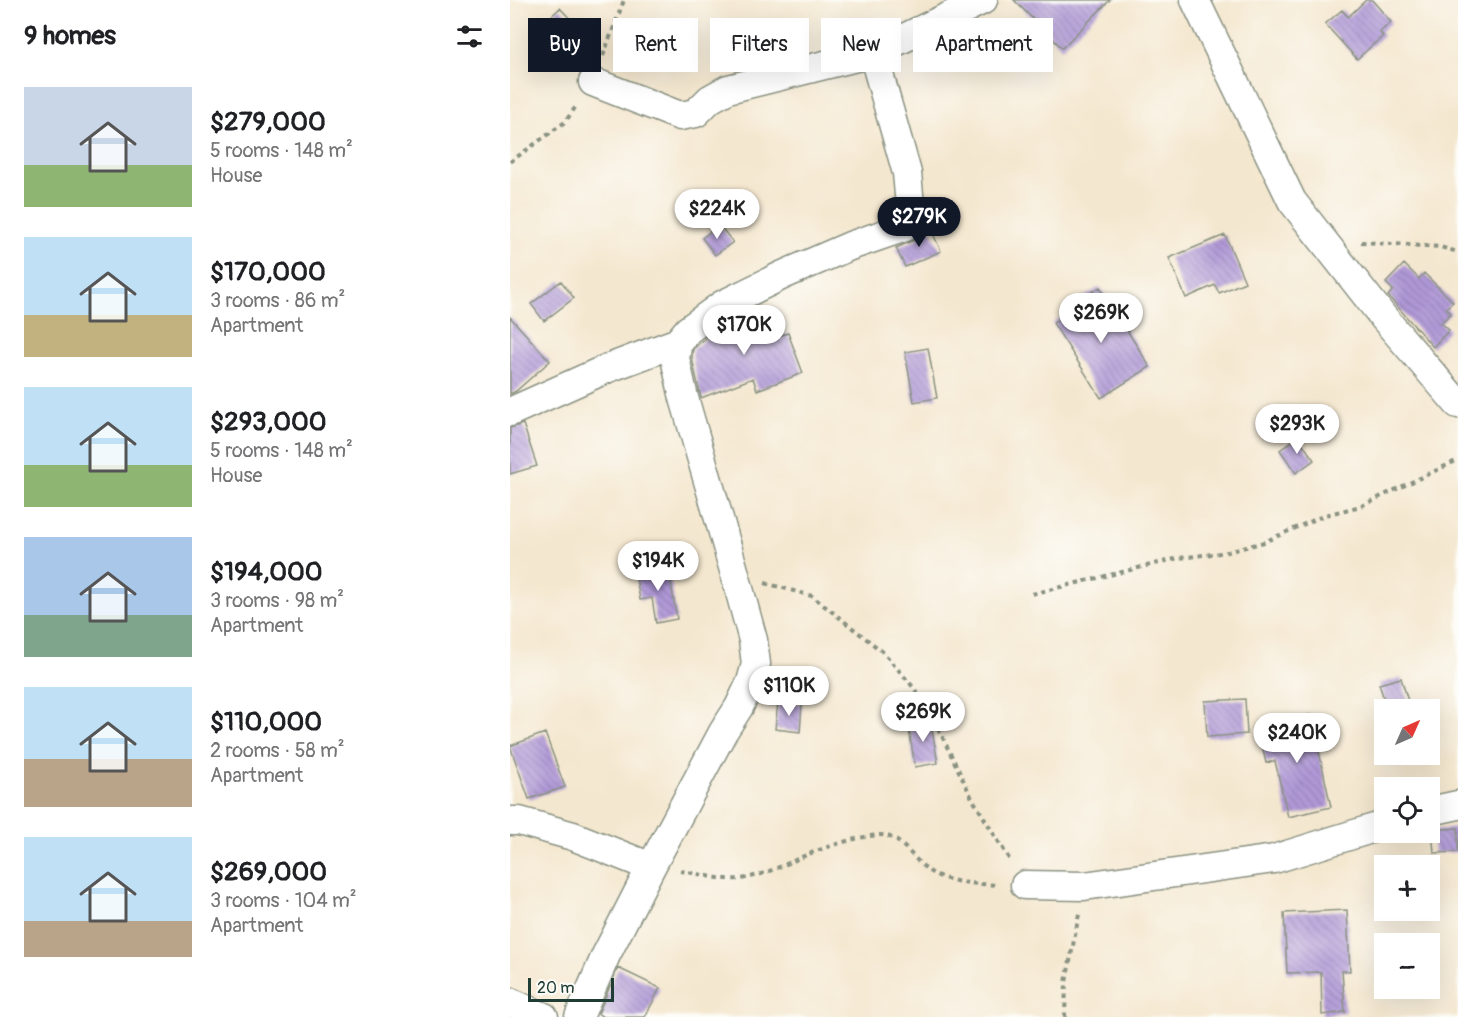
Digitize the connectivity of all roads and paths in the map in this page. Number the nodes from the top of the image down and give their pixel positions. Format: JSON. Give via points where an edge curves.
{"nodes":[{"id":1,"x":983,"y":0,"type":"edge"},
{"id":2,"x":1196,"y":0,"type":"edge"},
{"id":3,"x":901,"y":40,"type":"edge"},
{"id":4,"x":821,"y":66,"type":"edge"},
{"id":5,"x":878,"y":72,"type":"edge"},
{"id":6,"x":593,"y":82,"type":"dead end"},
{"id":7,"x":1321,"y":240,"type":"junction"},
{"id":8,"x":1458,"y":252,"type":"edge"},
{"id":9,"x":678,"y":342,"type":"junction"},
{"id":10,"x":1458,"y":404,"type":"edge"},
{"id":11,"x":510,"y":412,"type":"edge"},
{"id":12,"x":1458,"y":460,"type":"edge"},
{"id":13,"x":735,"y":574,"type":"junction"},
{"id":14,"x":1032,"y":594,"type":"dead end"},
{"id":15,"x":1458,"y":805,"type":"edge"},
{"id":16,"x":1440,"y":810,"type":"edge"},
{"id":17,"x":510,"y":821,"type":"edge"},
{"id":18,"x":1374,"y":828,"type":"edge"},
{"id":19,"x":651,"y":867,"type":"junction"},
{"id":20,"x":1025,"y":885,"type":"junction"},
{"id":21,"x":1084,"y":886,"type":"junction"},
{"id":22,"x":510,"y":1002,"type":"edge"},
{"id":23,"x":544,"y":1017,"type":"edge"},
{"id":24,"x":579,"y":1017,"type":"edge"},
{"id":25,"x":1065,"y":1017,"type":"edge"}],
"edges":[{"from":1,"to":3,"type":"street"},
{"from":2,"to":7,"type":"street","via":[[1292,201]]},
{"from":4,"to":6,"type":"street","via":[[728,88],[696,113],[680,116]]},
{"from":5,"to":9,"type":"street","via":[[907,173],[909,223],[783,275],[723,305]]},
{"from":7,"to":8,"type":"path","via":[[1399,243]]},
{"from":7,"to":10,"type":"street"},
{"from":9,"to":11,"type":"street"},
{"from":9,"to":13,"type":"street","via":[[675,358],[684,398]]},
{"from":12,"to":14,"type":"path","via":[[1361,506],[1325,515],[1264,542]]},
{"from":13,"to":19,"type":"street","via":[[753,640],[756,664],[752,682]]},
{"from":13,"to":20,"type":"path","via":[[812,596],[883,652],[914,688],[936,724],[972,798]]},
{"from":15,"to":16,"type":"street"},
{"from":17,"to":19,"type":"street","via":[[573,836]]},
{"from":18,"to":21,"type":"street","via":[[1274,859]]},
{"from":19,"to":20,"type":"path","via":[[738,879],[811,853],[882,835],[896,839],[920,865],[936,875],[960,881]]},
{"from":19,"to":24,"type":"street"},
{"from":20,"to":21,"type":"street"},
{"from":21,"to":25,"type":"path","via":[[1066,982]]},
{"from":22,"to":23,"type":"street"}]}
